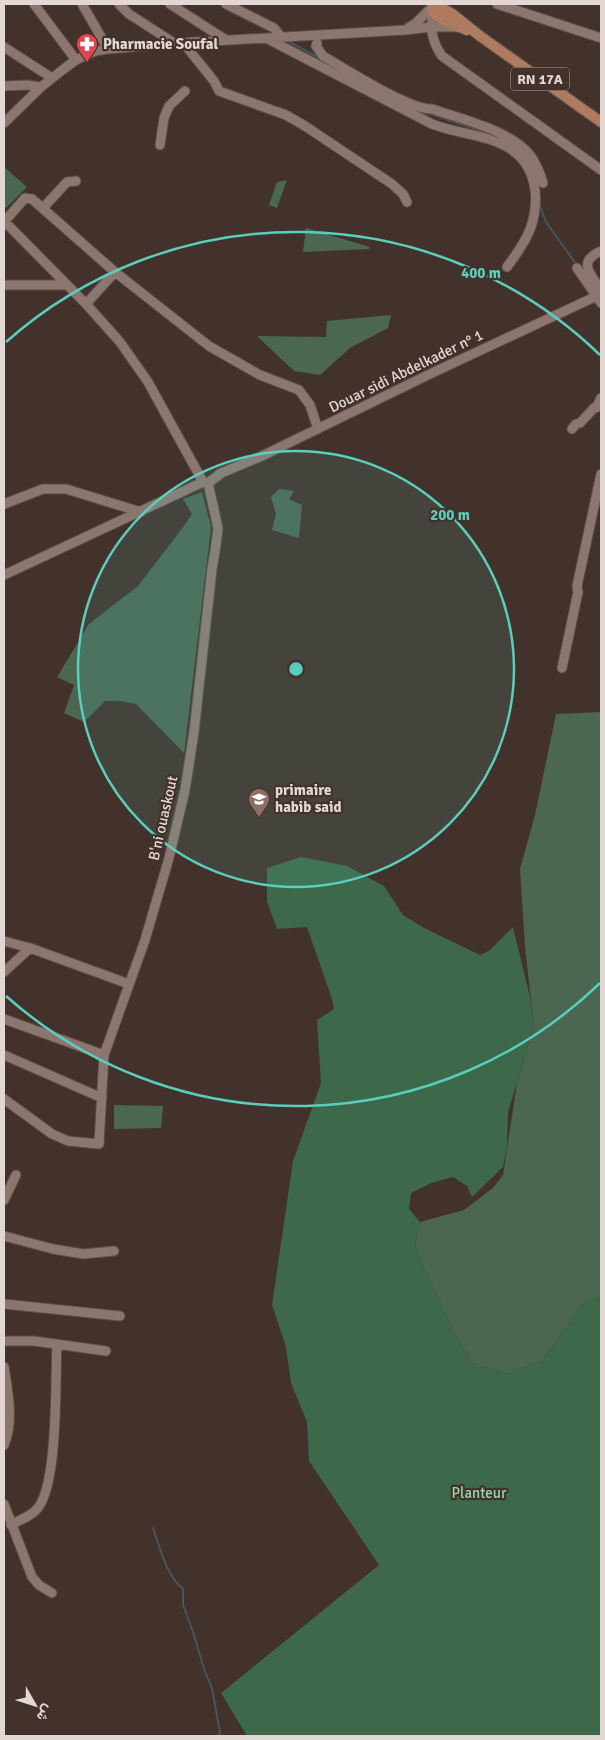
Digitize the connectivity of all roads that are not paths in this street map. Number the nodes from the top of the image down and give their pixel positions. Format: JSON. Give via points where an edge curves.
{"nodes":[{"id":1,"x":34,"y":4,"type":"edge"},
{"id":2,"x":82,"y":4,"type":"edge"},
{"id":3,"x":119,"y":4,"type":"edge"},
{"id":4,"x":170,"y":4,"type":"edge"},
{"id":5,"x":226,"y":4,"type":"edge"},
{"id":6,"x":496,"y":4,"type":"edge"},
{"id":7,"x":436,"y":8,"type":"edge"},
{"id":8,"x":431,"y":26,"type":"junction"},
{"id":9,"x":458,"y":27,"type":"junction"},
{"id":10,"x":405,"y":30,"type":"junction"},
{"id":11,"x":281,"y":36,"type":"junction"},
{"id":12,"x":480,"y":36,"type":"junction"},
{"id":13,"x":266,"y":38,"type":"junction"},
{"id":14,"x":601,"y":38,"type":"edge"},
{"id":15,"x":226,"y":40,"type":"junction"},
{"id":16,"x":188,"y":43,"type":"junction"},
{"id":17,"x":317,"y":43,"type":"dead end"},
{"id":18,"x":174,"y":44,"type":"junction"},
{"id":19,"x":4,"y":47,"type":"edge"},
{"id":20,"x":108,"y":49,"type":"junction"},
{"id":21,"x":76,"y":60,"type":"junction"},
{"id":22,"x":52,"y":78,"type":"junction"},
{"id":23,"x":4,"y":86,"type":"edge"},
{"id":24,"x":42,"y":87,"type":"junction"},
{"id":25,"x":185,"y":91,"type":"dead end"},
{"id":26,"x":601,"y":122,"type":"edge"},
{"id":27,"x":4,"y":123,"type":"edge"},
{"id":28,"x":160,"y":145,"type":"dead end"},
{"id":29,"x":601,"y":170,"type":"edge"},
{"id":30,"x":76,"y":181,"type":"dead end"},
{"id":31,"x":544,"y":183,"type":"dead end"},
{"id":32,"x":407,"y":202,"type":"dead end"},
{"id":33,"x":43,"y":208,"type":"junction"},
{"id":34,"x":4,"y":221,"type":"edge"},
{"id":35,"x":601,"y":250,"type":"edge"},
{"id":36,"x":507,"y":266,"type":"dead end"},
{"id":37,"x":577,"y":268,"type":"dead end"},
{"id":38,"x":115,"y":272,"type":"junction"},
{"id":39,"x":4,"y":285,"type":"edge"},
{"id":40,"x":67,"y":285,"type":"junction"},
{"id":41,"x":600,"y":296,"type":"edge"},
{"id":42,"x":86,"y":304,"type":"junction"},
{"id":43,"x":601,"y":398,"type":"edge"},
{"id":44,"x":318,"y":429,"type":"junction"},
{"id":45,"x":572,"y":429,"type":"dead end"},
{"id":46,"x":601,"y":474,"type":"edge"},
{"id":47,"x":206,"y":484,"type":"junction"},
{"id":48,"x":4,"y":504,"type":"edge"},
{"id":49,"x":141,"y":512,"type":"junction"},
{"id":50,"x":4,"y":576,"type":"edge"},
{"id":51,"x":562,"y":668,"type":"dead end"},
{"id":52,"x":4,"y":941,"type":"edge"},
{"id":53,"x":30,"y":948,"type":"junction"},
{"id":54,"x":4,"y":972,"type":"edge"},
{"id":55,"x":129,"y":984,"type":"junction"},
{"id":56,"x":4,"y":1019,"type":"edge"},
{"id":57,"x":104,"y":1055,"type":"junction"},
{"id":58,"x":4,"y":1056,"type":"edge"},
{"id":59,"x":102,"y":1098,"type":"junction"},
{"id":60,"x":4,"y":1099,"type":"edge"},
{"id":61,"x":16,"y":1175,"type":"dead end"},
{"id":62,"x":4,"y":1200,"type":"edge"},
{"id":63,"x":4,"y":1239,"type":"edge"},
{"id":64,"x":114,"y":1251,"type":"dead end"},
{"id":65,"x":4,"y":1304,"type":"edge"},
{"id":66,"x":120,"y":1316,"type":"dead end"},
{"id":67,"x":4,"y":1341,"type":"edge"},
{"id":68,"x":57,"y":1344,"type":"junction"},
{"id":69,"x":106,"y":1351,"type":"dead end"},
{"id":70,"x":4,"y":1367,"type":"edge"},
{"id":71,"x":4,"y":1445,"type":"edge"},
{"id":72,"x":4,"y":1504,"type":"edge"},
{"id":73,"x":11,"y":1525,"type":"junction"},
{"id":74,"x":52,"y":1593,"type":"dead end"}],
"edges":[{"from":1,"to":21,"type":"street"},
{"from":2,"to":20,"type":"street"},
{"from":3,"to":18,"type":"street"},
{"from":4,"to":15,"type":"street"},
{"from":5,"to":11,"type":"street","via":[[274,28]]},
{"from":6,"to":14,"type":"street"},
{"from":7,"to":8,"type":"street"},
{"from":7,"to":9,"type":"main road","number":"RN 17A"},
{"from":7,"to":10,"type":"street"},
{"from":7,"to":12,"type":"main road","number":"RN 17A","via":[[451,13]]},
{"from":8,"to":9,"type":"street"},
{"from":8,"to":10,"type":"street"},
{"from":8,"to":29,"type":"street","via":[[438,49],[451,64]]},
{"from":9,"to":12,"type":"main road","number":"RN 17A"},
{"from":10,"to":11,"type":"street"},
{"from":11,"to":13,"type":"street"},
{"from":12,"to":26,"type":"main road","number":"RN 17A"},
{"from":13,"to":15,"type":"street"},
{"from":13,"to":36,"type":"street","via":[[432,124],[491,140],[510,148],[524,161],[534,178],[535,208],[530,229]]},
{"from":15,"to":16,"type":"street"},
{"from":16,"to":18,"type":"street"},
{"from":16,"to":32,"type":"street","via":[[189,50],[219,91],[286,115],[305,126],[392,184]]},
{"from":17,"to":31,"type":"street","via":[[323,56],[393,96],[493,130],[515,141],[529,154]]},
{"from":18,"to":20,"type":"street"},
{"from":19,"to":22,"type":"street"},
{"from":20,"to":21,"type":"street"},
{"from":21,"to":22,"type":"street"},
{"from":22,"to":24,"type":"street"},
{"from":23,"to":24,"type":"street"},
{"from":24,"to":27,"type":"street"},
{"from":25,"to":28,"type":"street","via":[[169,106]]},
{"from":30,"to":33,"type":"street","via":[[67,182]]},
{"from":33,"to":34,"type":"street","via":[[32,199],[25,198]]},
{"from":33,"to":38,"type":"street"},
{"from":34,"to":40,"type":"street","name":"B'ni ouaskout"},
{"from":35,"to":41,"type":"street","via":[[587,263]]},
{"from":37,"to":41,"type":"street"},
{"from":38,"to":42,"type":"street"},
{"from":38,"to":44,"type":"street","via":[[209,346],[260,375],[299,390],[310,404]]},
{"from":39,"to":40,"type":"street"},
{"from":40,"to":42,"type":"street","name":"B'ni ouaskout"},
{"from":41,"to":44,"type":"street","name":"Douar sidi Abdelkader n° 1"},
{"from":42,"to":47,"type":"street","name":"B'ni ouaskout","via":[[120,342],[148,382]]},
{"from":43,"to":45,"type":"street","via":[[596,408]]},
{"from":44,"to":47,"type":"street","name":"Douar sidi Abdelkader n° 1","via":[[223,472]]},
{"from":46,"to":51,"type":"street"},
{"from":47,"to":49,"type":"street","name":"Douar sidi Abdelkader n° 1"},
{"from":47,"to":55,"type":"street","name":"B'ni ouaskout","via":[[218,528],[186,790],[156,903]]},
{"from":48,"to":49,"type":"street","via":[[43,489],[66,489]]},
{"from":49,"to":50,"type":"street","name":"Douar sidi Abdelkader n° 1"},
{"from":52,"to":53,"type":"street"},
{"from":53,"to":54,"type":"street"},
{"from":53,"to":55,"type":"street"},
{"from":55,"to":57,"type":"street","name":"B'ni ouaskout"},
{"from":56,"to":57,"type":"street"},
{"from":57,"to":59,"type":"street","name":"B'ni ouaskout"},
{"from":58,"to":59,"type":"street"},
{"from":59,"to":60,"type":"street","name":"B'ni ouaskout","via":[[99,1144],[68,1141],[52,1134]]},
{"from":61,"to":62,"type":"street"},
{"from":63,"to":64,"type":"street","via":[[83,1254]]},
{"from":65,"to":66,"type":"street"},
{"from":67,"to":68,"type":"street"},
{"from":68,"to":69,"type":"street"},
{"from":68,"to":73,"type":"street","via":[[55,1420],[48,1482],[35,1511]]},
{"from":70,"to":71,"type":"street","via":[[10,1408]]},
{"from":72,"to":73,"type":"street"},
{"from":73,"to":74,"type":"street","via":[[32,1577],[39,1586]]}]}
